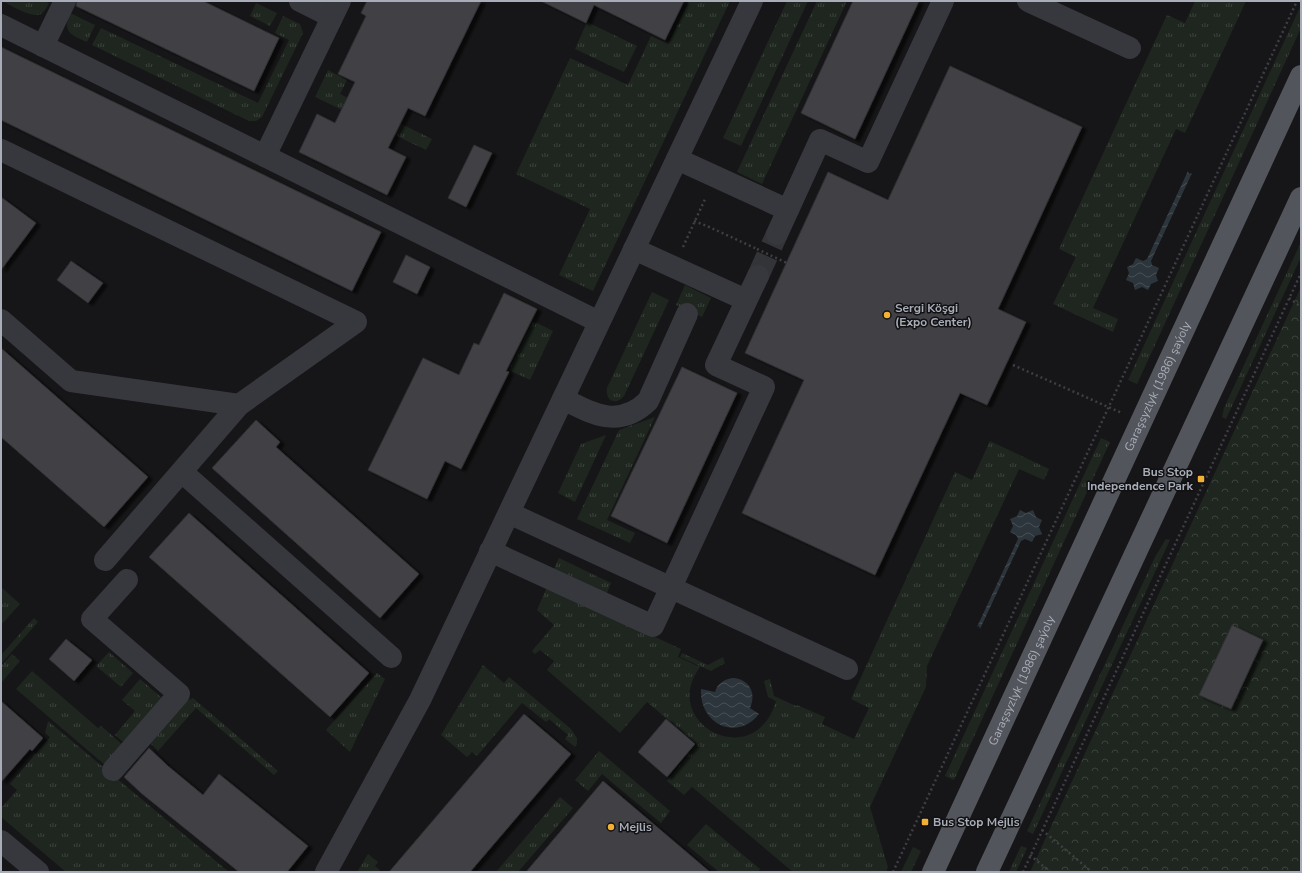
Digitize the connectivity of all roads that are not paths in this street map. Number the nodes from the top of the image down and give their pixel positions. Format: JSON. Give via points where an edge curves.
{"nodes":[{"id":1,"x":65,"y":1,"type":"edge"},
{"id":2,"x":300,"y":1,"type":"edge"},
{"id":3,"x":752,"y":1,"type":"edge"},
{"id":4,"x":943,"y":1,"type":"edge"},
{"id":5,"x":1028,"y":1,"type":"edge"},
{"id":6,"x":336,"y":9,"type":"edge"},
{"id":7,"x":1,"y":24,"type":"edge"},
{"id":8,"x":43,"y":46,"type":"junction"},
{"id":9,"x":1130,"y":48,"type":"dead end"},
{"id":10,"x":1301,"y":76,"type":"edge"},
{"id":11,"x":1,"y":150,"type":"edge"},
{"id":12,"x":265,"y":156,"type":"junction"},
{"id":13,"x":677,"y":159,"type":"junction"},
{"id":14,"x":1301,"y":198,"type":"edge"},
{"id":15,"x":788,"y":210,"type":"junction"},
{"id":16,"x":777,"y":234,"type":"tunnel mouth"},
{"id":17,"x":634,"y":248,"type":"junction"},
{"id":18,"x":758,"y":276,"type":"tunnel mouth"},
{"id":19,"x":746,"y":300,"type":"junction"},
{"id":20,"x":687,"y":314,"type":"dead end"},
{"id":21,"x":1,"y":320,"type":"edge"},
{"id":22,"x":599,"y":322,"type":"junction"},
{"id":23,"x":563,"y":399,"type":"junction"},
{"id":24,"x":239,"y":405,"type":"junction"},
{"id":25,"x":182,"y":472,"type":"junction"},
{"id":26,"x":509,"y":513,"type":"junction"},
{"id":27,"x":490,"y":551,"type":"junction"},
{"id":28,"x":105,"y":560,"type":"dead end"},
{"id":29,"x":126,"y":580,"type":"dead end"},
{"id":30,"x":671,"y":588,"type":"junction"},
{"id":31,"x":391,"y":657,"type":"dead end"},
{"id":32,"x":847,"y":668,"type":"dead end"},
{"id":33,"x":113,"y":770,"type":"dead end"},
{"id":34,"x":1,"y":841,"type":"edge"},
{"id":35,"x":38,"y":872,"type":"edge"},
{"id":36,"x":326,"y":872,"type":"edge"},
{"id":37,"x":933,"y":872,"type":"edge"},
{"id":38,"x":987,"y":872,"type":"edge"}],
"edges":[{"from":1,"to":8,"type":"lane"},
{"from":2,"to":6,"type":"lane"},
{"from":3,"to":13,"type":"lane"},
{"from":4,"to":15,"type":"lane","via":[[868,162],[820,140]]},
{"from":5,"to":9,"type":"lane"},
{"from":6,"to":12,"type":"lane"},
{"from":7,"to":8,"type":"lane"},
{"from":8,"to":12,"type":"lane"},
{"from":10,"to":37,"type":"main road","name":"Garaşsyzlyk (1986) şaýoly"},
{"from":11,"to":24,"type":"lane","via":[[356,322]]},
{"from":12,"to":22,"type":"lane"},
{"from":13,"to":15,"type":"lane"},
{"from":13,"to":17,"type":"lane"},
{"from":14,"to":38,"type":"main road"},
{"from":15,"to":16,"type":"lane"},
{"from":17,"to":19,"type":"lane"},
{"from":17,"to":22,"type":"lane"},
{"from":18,"to":19,"type":"lane"},
{"from":19,"to":30,"type":"lane","via":[[716,365],[764,387]]},
{"from":20,"to":23,"type":"lane","via":[[648,401],[640,409],[632,414],[612,418],[590,412]]},
{"from":21,"to":24,"type":"lane","via":[[71,381]]},
{"from":22,"to":23,"type":"lane"},
{"from":23,"to":26,"type":"lane"},
{"from":24,"to":25,"type":"lane"},
{"from":25,"to":28,"type":"lane"},
{"from":25,"to":31,"type":"lane"},
{"from":26,"to":27,"type":"lane"},
{"from":26,"to":30,"type":"lane"},
{"from":27,"to":30,"type":"lane","via":[[653,626]]},
{"from":27,"to":36,"type":"lane","via":[[420,700]]},
{"from":29,"to":33,"type":"lane","via":[[92,619],[179,694]]},
{"from":30,"to":32,"type":"lane"},
{"from":34,"to":35,"type":"lane"}]}
